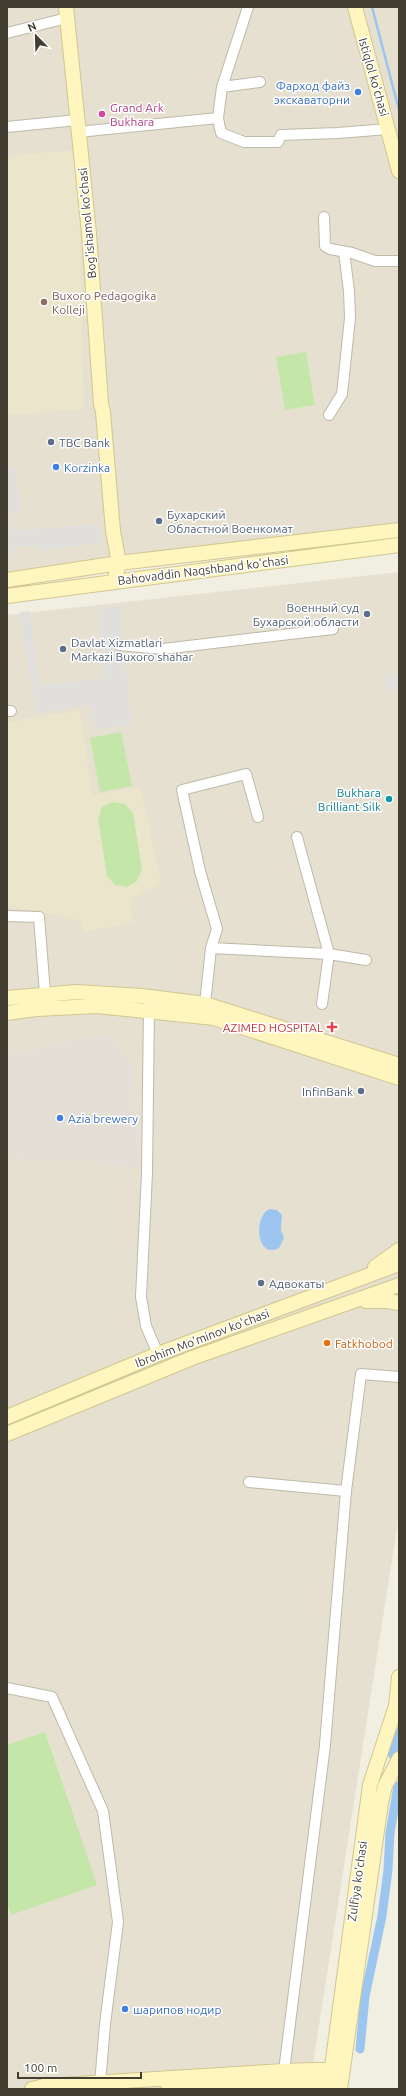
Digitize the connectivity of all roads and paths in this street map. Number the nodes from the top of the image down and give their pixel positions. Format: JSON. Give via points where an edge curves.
{"nodes":[{"id":1,"x":248,"y":7,"type":"edge"},
{"id":2,"x":355,"y":7,"type":"edge"},
{"id":3,"x":67,"y":13,"type":"edge"},
{"id":4,"x":7,"y":33,"type":"edge"},
{"id":5,"x":260,"y":82,"type":"dead end"},
{"id":6,"x":222,"y":87,"type":"junction"},
{"id":7,"x":218,"y":118,"type":"junction"},
{"id":8,"x":78,"y":126,"type":"junction"},
{"id":9,"x":7,"y":127,"type":"edge"},
{"id":10,"x":388,"y":129,"type":"junction"},
{"id":11,"x":399,"y":170,"type":"edge"},
{"id":12,"x":324,"y":217,"type":"dead end"},
{"id":13,"x":344,"y":252,"type":"junction"},
{"id":14,"x":399,"y":261,"type":"edge"},
{"id":15,"x":329,"y":415,"type":"dead end"},
{"id":16,"x":399,"y":530,"type":"edge"},
{"id":17,"x":399,"y":545,"type":"edge"},
{"id":18,"x":119,"y":563,"type":"junction"},
{"id":19,"x":7,"y":580,"type":"edge"},
{"id":20,"x":114,"y":582,"type":"junction"},
{"id":21,"x":7,"y":596,"type":"edge"},
{"id":22,"x":333,"y":629,"type":"dead end"},
{"id":23,"x":119,"y":645,"type":"dead end"},
{"id":24,"x":258,"y":818,"type":"dead end"},
{"id":25,"x":297,"y":836,"type":"dead end"},
{"id":26,"x":7,"y":916,"type":"edge"},
{"id":27,"x":211,"y":948,"type":"junction"},
{"id":28,"x":328,"y":954,"type":"junction"},
{"id":29,"x":366,"y":960,"type":"dead end"},
{"id":30,"x":45,"y":993,"type":"junction"},
{"id":31,"x":7,"y":998,"type":"edge"},
{"id":32,"x":149,"y":998,"type":"junction"},
{"id":33,"x":322,"y":1004,"type":"dead end"},
{"id":34,"x":211,"y":1010,"type":"junction"},
{"id":35,"x":149,"y":1012,"type":"junction"},
{"id":36,"x":7,"y":1013,"type":"edge"},
{"id":37,"x":399,"y":1065,"type":"edge"},
{"id":38,"x":399,"y":1078,"type":"edge"},
{"id":39,"x":399,"y":1250,"type":"edge"},
{"id":40,"x":399,"y":1264,"type":"edge"},
{"id":41,"x":354,"y":1281,"type":"junction"},
{"id":42,"x":399,"y":1285,"type":"edge"},
{"id":43,"x":356,"y":1300,"type":"junction"},
{"id":44,"x":399,"y":1303,"type":"edge"},
{"id":45,"x":187,"y":1343,"type":"junction"},
{"id":46,"x":158,"y":1354,"type":"junction"},
{"id":47,"x":192,"y":1358,"type":"junction"},
{"id":48,"x":399,"y":1377,"type":"edge"},
{"id":49,"x":7,"y":1417,"type":"edge"},
{"id":50,"x":7,"y":1434,"type":"edge"},
{"id":51,"x":249,"y":1482,"type":"dead end"},
{"id":52,"x":346,"y":1490,"type":"junction"},
{"id":53,"x":399,"y":1677,"type":"edge"},
{"id":54,"x":7,"y":1688,"type":"edge"},
{"id":55,"x":399,"y":1759,"type":"edge"},
{"id":56,"x":336,"y":2079,"type":"edge"},
{"id":57,"x":278,"y":2081,"type":"edge"},
{"id":58,"x":100,"y":2084,"type":"junction"},
{"id":59,"x":32,"y":2089,"type":"edge"},
{"id":60,"x":168,"y":2089,"type":"edge"}],
"edges":[{"from":1,"to":6,"type":"street"},
{"from":2,"to":10,"type":"main road","name":"Istiqlol ko'chasi"},
{"from":3,"to":4,"type":"street"},
{"from":3,"to":8,"type":"main road","name":"Bog'ishamol ko'chasi"},
{"from":5,"to":6,"type":"street"},
{"from":6,"to":7,"type":"street"},
{"from":7,"to":8,"type":"street"},
{"from":7,"to":10,"type":"street","via":[[220,133],[244,142],[278,142],[281,135]]},
{"from":8,"to":9,"type":"street"},
{"from":8,"to":18,"type":"main road","name":"Bog'ishamol ko'chasi","via":[[89,233],[101,404],[113,531]]},
{"from":10,"to":11,"type":"main road","name":"Istiqlol ko'chasi"},
{"from":12,"to":13,"type":"street","via":[[326,246]]},
{"from":13,"to":14,"type":"street","via":[[375,260]]},
{"from":13,"to":15,"type":"street","via":[[350,318],[342,394]]},
{"from":16,"to":18,"type":"main road","name":"Bahovaddin Naqshband ko'chasi"},
{"from":17,"to":20,"type":"main road","name":"Bahovaddin Naqshband ko'chasi"},
{"from":18,"to":19,"type":"main road","name":"Bahovaddin Naqshband ko'chasi"},
{"from":18,"to":20,"type":"main road","name":"Bog'ishamol ko'chasi"},
{"from":20,"to":21,"type":"main road","name":"Bahovaddin Naqshband ko'chasi"},
{"from":22,"to":23,"type":"street","via":[[163,649]]},
{"from":24,"to":27,"type":"street","via":[[246,774],[182,790],[200,871],[217,929]]},
{"from":25,"to":28,"type":"street"},
{"from":26,"to":30,"type":"street","via":[[39,917]]},
{"from":27,"to":28,"type":"street"},
{"from":27,"to":34,"type":"street"},
{"from":28,"to":29,"type":"street"},
{"from":28,"to":33,"type":"street"},
{"from":30,"to":31,"type":"main road"},
{"from":30,"to":32,"type":"main road","via":[[76,992]]},
{"from":32,"to":34,"type":"main road"},
{"from":32,"to":35,"type":"street"},
{"from":34,"to":35,"type":"main road"},
{"from":34,"to":37,"type":"main road"},
{"from":34,"to":38,"type":"main road"},
{"from":35,"to":36,"type":"main road","via":[[97,1006]]},
{"from":35,"to":46,"type":"street","via":[[147,1173],[141,1297],[146,1326]]},
{"from":39,"to":41,"type":"main road"},
{"from":40,"to":41,"type":"main road","name":"Ibrohim Mo'minov ko'chasi"},
{"from":41,"to":45,"type":"main road","name":"Ibrohim Mo'minov ko'chasi"},
{"from":42,"to":43,"type":"main road","name":"Ibrohim Mo'minov ko'chasi"},
{"from":43,"to":44,"type":"main road","via":[[387,1300]]},
{"from":43,"to":47,"type":"main road","name":"Ibrohim Mo'minov ko'chasi"},
{"from":45,"to":46,"type":"main road","name":"Ibrohim Mo'minov ko'chasi"},
{"from":45,"to":47,"type":"main road"},
{"from":46,"to":49,"type":"main road","name":"Ibrohim Mo'minov ko'chasi"},
{"from":47,"to":50,"type":"main road","name":"Ibrohim Mo'minov ko'chasi"},
{"from":48,"to":52,"type":"street","via":[[361,1374]]},
{"from":51,"to":52,"type":"street"},
{"from":52,"to":57,"type":"street","via":[[324,1745]]},
{"from":53,"to":56,"type":"main road","name":"Zulfiya ko'chasi","via":[[396,1706],[370,1785]]},
{"from":54,"to":58,"type":"street","via":[[52,1697],[103,1812],[118,1922]]},
{"from":55,"to":56,"type":"main road","name":"Zulfiya ko'chasi","via":[[385,1786],[381,1803]]},
{"from":56,"to":57,"type":"main road"},
{"from":57,"to":58,"type":"main road"},
{"from":57,"to":60,"type":"main road"},
{"from":58,"to":59,"type":"main road","via":[[44,2086]]}]}
